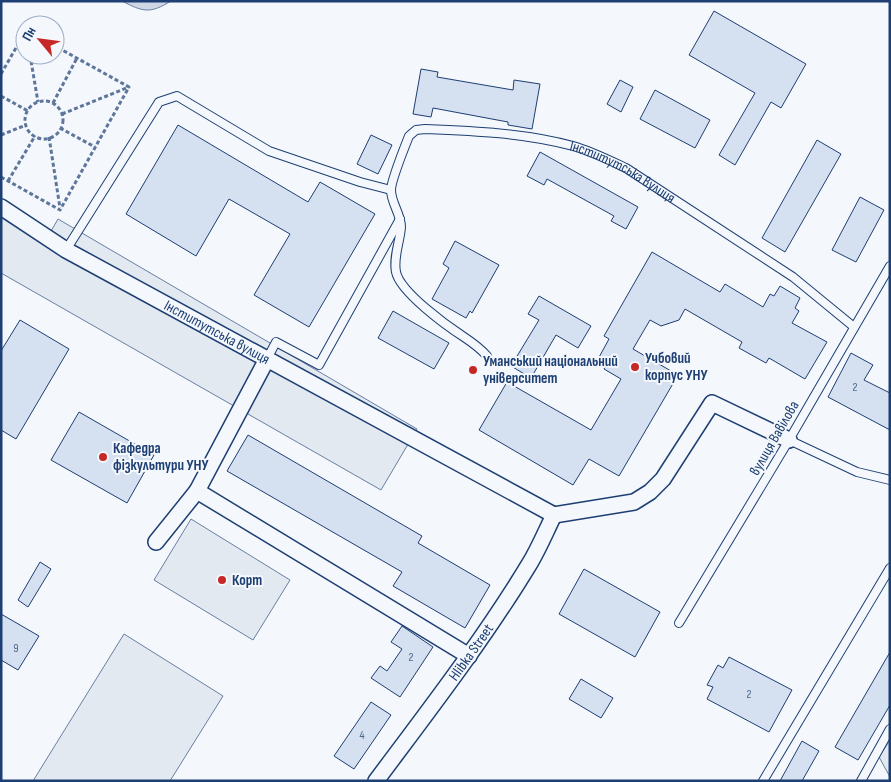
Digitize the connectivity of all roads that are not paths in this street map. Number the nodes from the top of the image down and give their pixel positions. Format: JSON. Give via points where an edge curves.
{"nodes":[{"id":1,"x":391,"y":190,"type":"junction"},
{"id":2,"x":1,"y":207,"type":"edge"},
{"id":3,"x":400,"y":218,"type":"junction"},
{"id":4,"x":66,"y":250,"type":"junction"},
{"id":5,"x":890,"y":266,"type":"edge"},
{"id":6,"x":854,"y":327,"type":"junction"},
{"id":7,"x":487,"y":356,"type":"dead end"},
{"id":8,"x":267,"y":359,"type":"junction"},
{"id":9,"x":789,"y":440,"type":"junction"},
{"id":10,"x":890,"y":480,"type":"edge"},
{"id":11,"x":197,"y":491,"type":"junction"},
{"id":12,"x":554,"y":515,"type":"junction"},
{"id":13,"x":156,"y":542,"type":"dead end"},
{"id":14,"x":890,"y":568,"type":"edge"},
{"id":15,"x":679,"y":623,"type":"dead end"},
{"id":16,"x":469,"y":656,"type":"junction"},
{"id":17,"x":890,"y":729,"type":"edge"},
{"id":18,"x":376,"y":781,"type":"edge"},
{"id":19,"x":763,"y":781,"type":"edge"},
{"id":20,"x":861,"y":781,"type":"edge"}],
"edges":[{"from":1,"to":3,"type":"lane"},
{"from":1,"to":4,"type":"lane","via":[[269,151],[176,96],[159,102]]},
{"from":1,"to":6,"type":"lane","name":"Інститутська вулиця","via":[[409,136],[416,130],[510,133],[574,146],[626,168],[793,278]]},
{"from":2,"to":4,"type":"street","name":"Інститутська вулиця"},
{"from":3,"to":7,"type":"lane","via":[[396,254],[400,283]]},
{"from":3,"to":8,"type":"lane","name":"Інститутська вулиця","via":[[319,365],[276,342]]},
{"from":4,"to":8,"type":"street","name":"Інститутська вулиця"},
{"from":5,"to":6,"type":"lane","name":"вулиця Вавілова"},
{"from":6,"to":9,"type":"lane","name":"вулиця Вавілова"},
{"from":8,"to":11,"type":"street"},
{"from":8,"to":12,"type":"street"},
{"from":9,"to":10,"type":"lane","via":[[858,472]]},
{"from":9,"to":12,"type":"street","via":[[712,403],[663,479],[650,492],[634,502]]},
{"from":9,"to":15,"type":"lane","name":"вулиця Вавілова"},
{"from":11,"to":13,"type":"street"},
{"from":11,"to":16,"type":"street"},
{"from":12,"to":16,"type":"street","name":"Hlibka Street","via":[[530,562]]},
{"from":14,"to":19,"type":"lane"},
{"from":16,"to":18,"type":"street","name":"Hlibka Street"},
{"from":17,"to":20,"type":"lane"}]}
